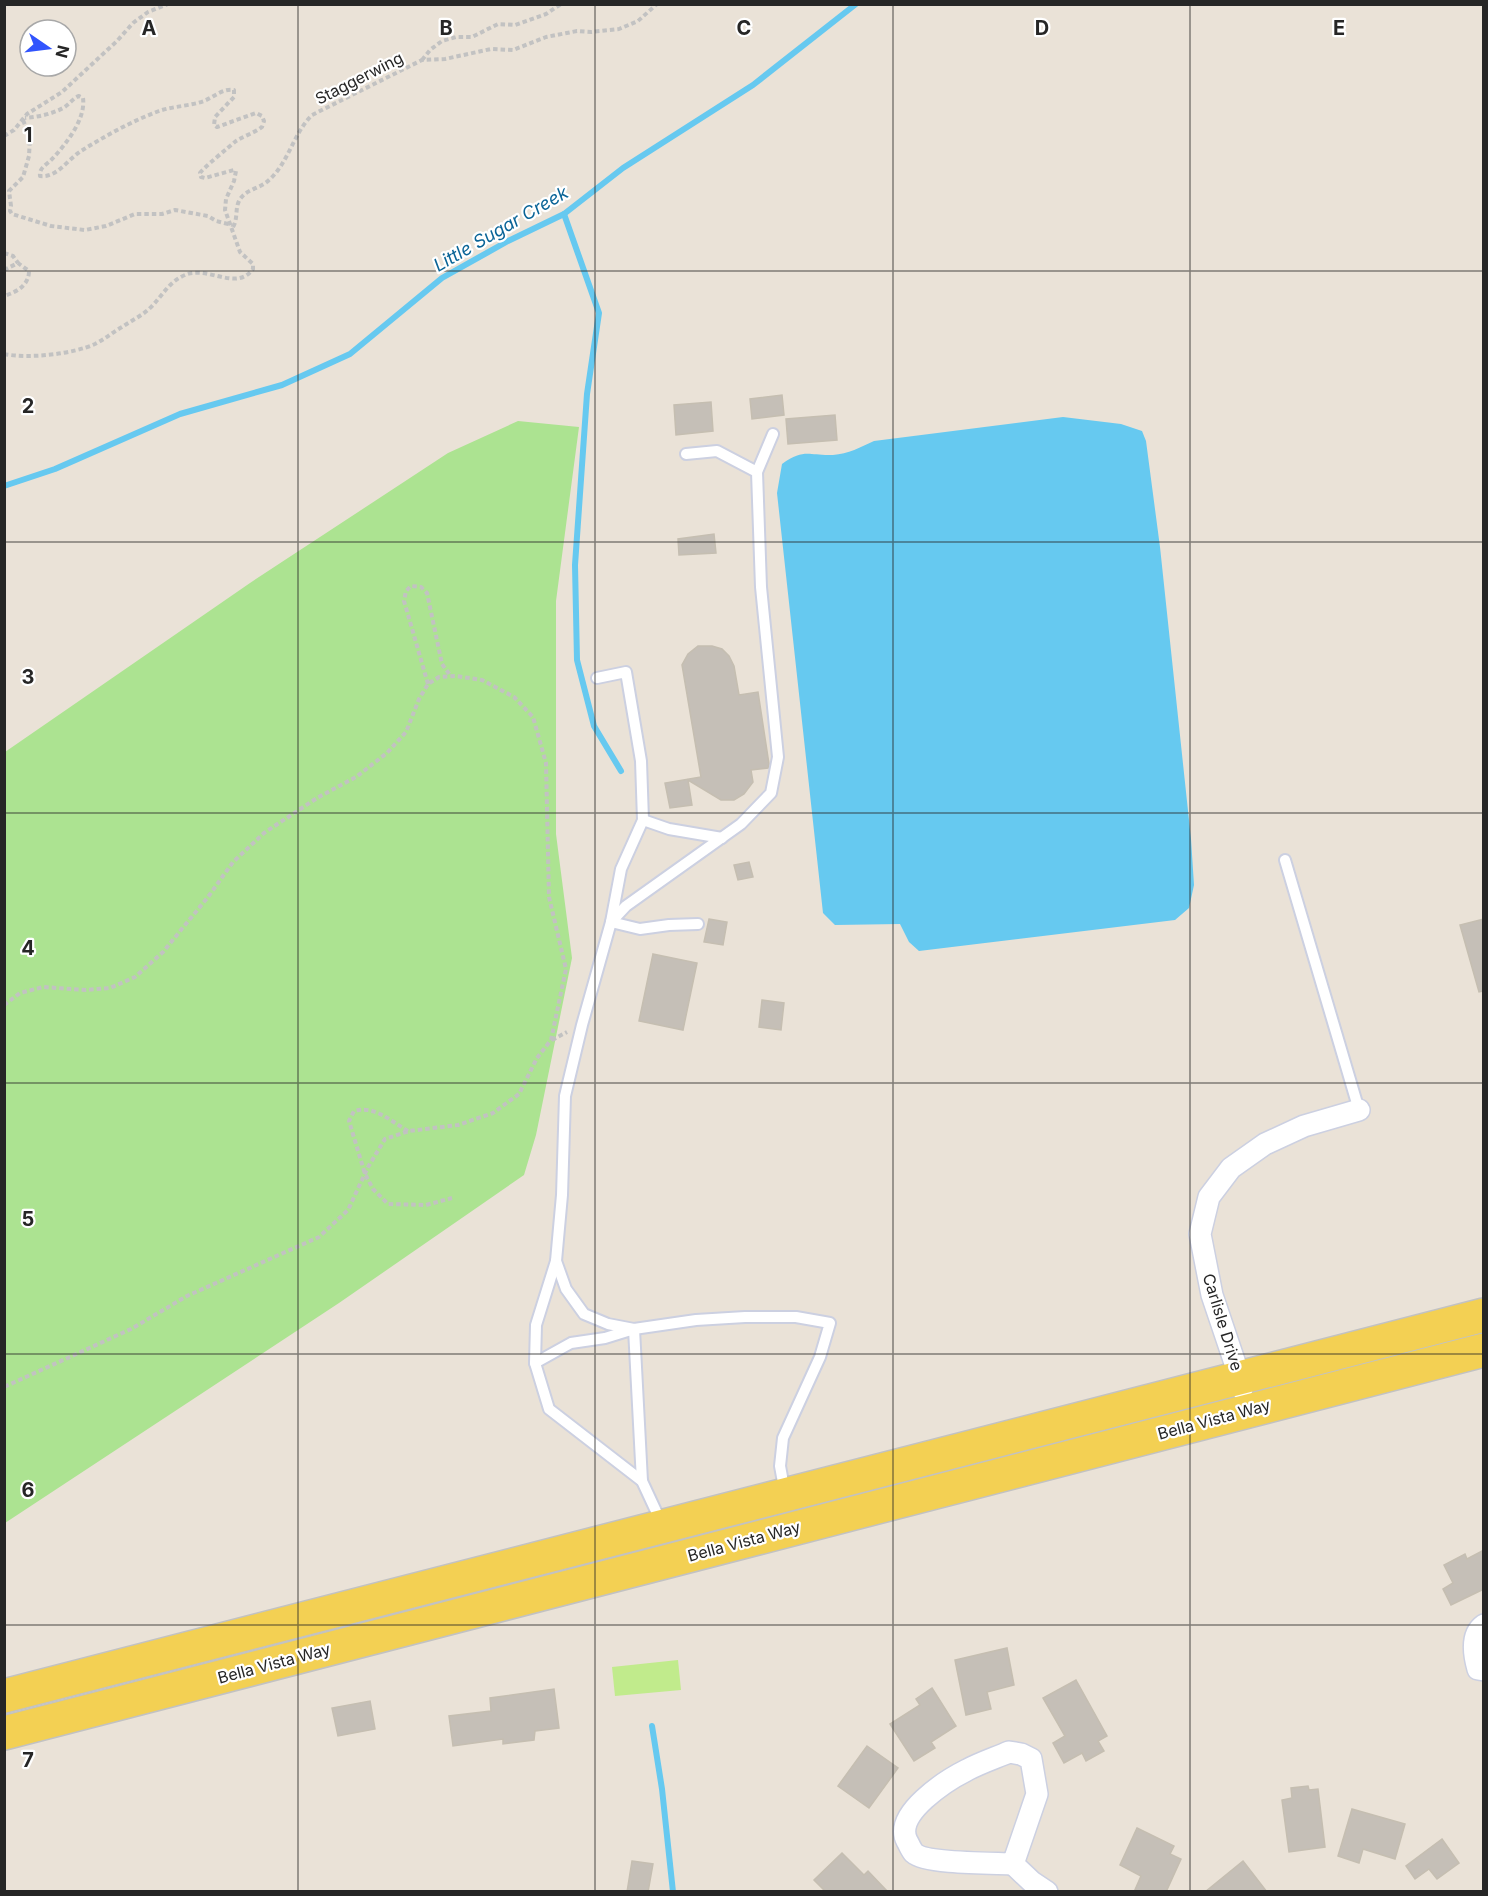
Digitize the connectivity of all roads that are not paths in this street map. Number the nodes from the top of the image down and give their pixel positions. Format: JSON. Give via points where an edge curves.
{"nodes":[{"id":1,"x":773,"y":434,"type":"dead end"},
{"id":2,"x":686,"y":454,"type":"dead end"},
{"id":3,"x":757,"y":472,"type":"junction"},
{"id":4,"x":597,"y":678,"type":"dead end"},
{"id":5,"x":643,"y":820,"type":"junction"},
{"id":6,"x":722,"y":838,"type":"junction"},
{"id":7,"x":1285,"y":860,"type":"dead end"},
{"id":8,"x":610,"y":922,"type":"junction"},
{"id":9,"x":698,"y":924,"type":"dead end"},
{"id":10,"x":1359,"y":1110,"type":"joint"},
{"id":11,"x":556,"y":1261,"type":"junction"},
{"id":12,"x":1484,"y":1315,"type":"edge"},
{"id":13,"x":634,"y":1329,"type":"junction"},
{"id":14,"x":1484,"y":1350,"type":"edge"},
{"id":15,"x":535,"y":1363,"type":"junction"},
{"id":16,"x":1240,"y":1378,"type":"junction"},
{"id":17,"x":1245,"y":1411,"type":"junction"},
{"id":18,"x":642,"y":1481,"type":"junction"},
{"id":19,"x":786,"y":1496,"type":"junction"},
{"id":20,"x":663,"y":1526,"type":"junction"},
{"id":21,"x":1484,"y":1625,"type":"edge"},
{"id":22,"x":1484,"y":1670,"type":"edge"},
{"id":23,"x":4,"y":1696,"type":"edge"},
{"id":24,"x":4,"y":1733,"type":"edge"},
{"id":25,"x":1013,"y":1864,"type":"junction"},
{"id":26,"x":1047,"y":1892,"type":"edge"}],
"edges":[{"from":1,"to":3,"type":"lane"},
{"from":2,"to":3,"type":"lane","via":[[717,451]]},
{"from":3,"to":6,"type":"lane","via":[[761,587],[778,757],[771,793]]},
{"from":4,"to":5,"type":"lane","via":[[626,672],[641,761]]},
{"from":5,"to":6,"type":"lane"},
{"from":5,"to":8,"type":"lane","via":[[621,869]]},
{"from":6,"to":8,"type":"lane","via":[[626,906]]},
{"from":7,"to":10,"type":"lane"},
{"from":8,"to":9,"type":"lane","via":[[640,929]]},
{"from":8,"to":11,"type":"lane","via":[[565,1096]]},
{"from":10,"to":16,"type":"street","name":"Carlisle Drive","via":[[1304,1126],[1265,1144],[1232,1167],[1209,1197],[1200,1234],[1212,1295]]},
{"from":11,"to":13,"type":"lane","via":[[566,1289],[584,1314]]},
{"from":11,"to":15,"type":"lane","via":[[536,1325]]},
{"from":12,"to":16,"type":"main road","name":"Bella Vista Way"},
{"from":13,"to":15,"type":"lane","via":[[571,1343]]},
{"from":13,"to":18,"type":"lane"},
{"from":13,"to":19,"type":"lane","via":[[745,1317],[796,1317],[830,1323],[820,1357],[783,1438],[780,1466]]},
{"from":14,"to":17,"type":"main road","name":"Bella Vista Way"},
{"from":15,"to":18,"type":"lane","via":[[549,1409]]},
{"from":16,"to":17,"type":"street","name":"Carlisle Drive"},
{"from":16,"to":19,"type":"main road","name":"Bella Vista Way"},
{"from":17,"to":24,"type":"main road","name":"Bella Vista Way"},
{"from":18,"to":20,"type":"lane"},
{"from":19,"to":20,"type":"main road","name":"Bella Vista Way"},
{"from":20,"to":23,"type":"main road","name":"Bella Vista Way"},
{"from":21,"to":22,"type":"street","via":[[1479,1628],[1473,1650],[1478,1669]]},
{"from":25,"to":25,"type":"street","via":[[927,1859],[913,1853],[904,1835],[906,1822],[912,1810],[937,1788],[967,1770],[1009,1752],[1021,1754],[1031,1759],[1037,1794]]},
{"from":25,"to":26,"type":"street"}]}
